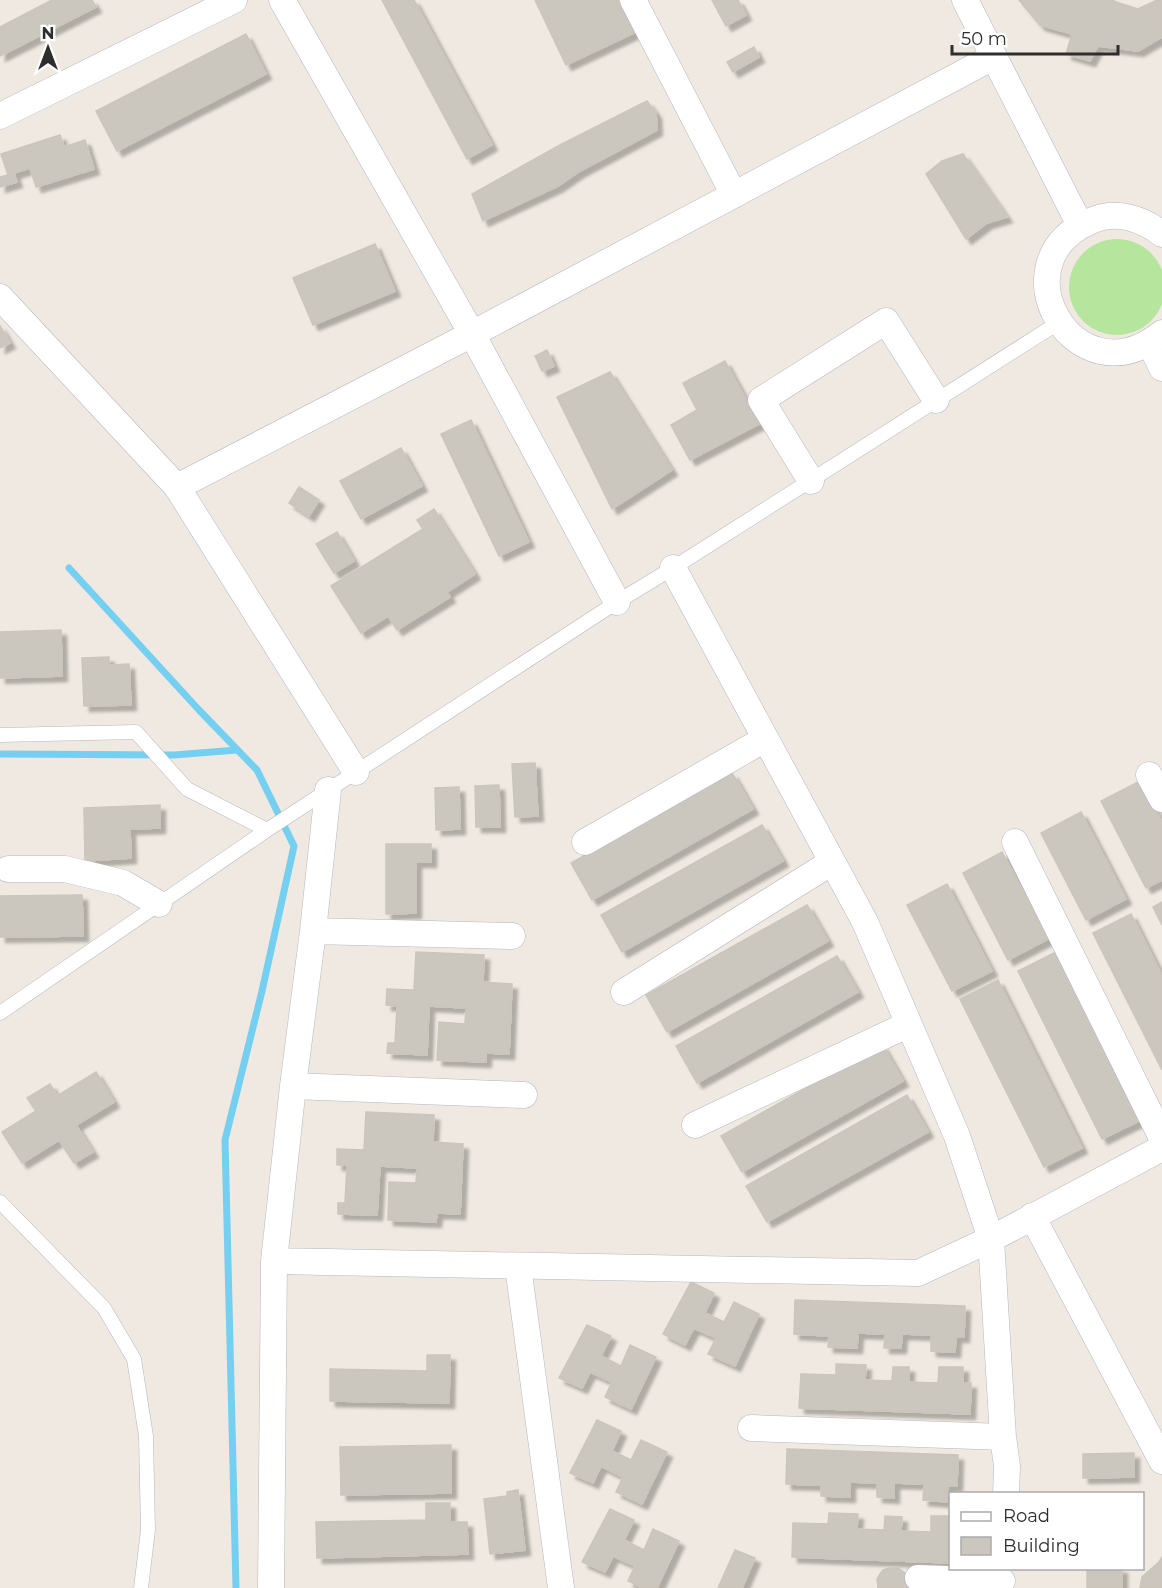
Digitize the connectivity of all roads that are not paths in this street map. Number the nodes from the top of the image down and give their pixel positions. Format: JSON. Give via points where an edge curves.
{"nodes":[{"id":1,"x":234,"y":0,"type":"edge"},
{"id":2,"x":282,"y":0,"type":"edge"},
{"id":3,"x":633,"y":0,"type":"edge"},
{"id":4,"x":965,"y":0,"type":"edge"},
{"id":5,"x":993,"y":57,"type":"junction"},
{"id":6,"x":0,"y":116,"type":"edge"},
{"id":7,"x":734,"y":195,"type":"junction"},
{"id":8,"x":1080,"y":225,"type":"junction"},
{"id":9,"x":1162,"y":234,"type":"edge"},
{"id":10,"x":0,"y":297,"type":"edge"},
{"id":11,"x":1058,"y":322,"type":"junction"},
{"id":12,"x":472,"y":334,"type":"junction"},
{"id":13,"x":1156,"y":338,"type":"edge"},
{"id":14,"x":1162,"y":368,"type":"edge"},
{"id":15,"x":936,"y":400,"type":"junction"},
{"id":16,"x":811,"y":481,"type":"junction"},
{"id":17,"x":177,"y":487,"type":"junction"},
{"id":18,"x":673,"y":568,"type":"junction"},
{"id":19,"x":617,"y":602,"type":"junction"},
{"id":20,"x":0,"y":735,"type":"edge"},
{"id":21,"x":765,"y":739,"type":"junction"},
{"id":22,"x":356,"y":772,"type":"junction"},
{"id":23,"x":1149,"y":775,"type":"dead end"},
{"id":24,"x":328,"y":790,"type":"junction"},
{"id":25,"x":1162,"y":799,"type":"edge"},
{"id":26,"x":272,"y":827,"type":"junction"},
{"id":27,"x":585,"y":842,"type":"dead end"},
{"id":28,"x":1015,"y":842,"type":"dead end"},
{"id":29,"x":832,"y":862,"type":"junction"},
{"id":30,"x":8,"y":869,"type":"dead end"},
{"id":31,"x":159,"y":904,"type":"junction"},
{"id":32,"x":313,"y":932,"type":"junction"},
{"id":33,"x":512,"y":936,"type":"dead end"},
{"id":34,"x":624,"y":992,"type":"dead end"},
{"id":35,"x":0,"y":1013,"type":"edge"},
{"id":36,"x":909,"y":1024,"type":"junction"},
{"id":37,"x":293,"y":1086,"type":"junction"},
{"id":38,"x":524,"y":1095,"type":"dead end"},
{"id":39,"x":694,"y":1125,"type":"dead end"},
{"id":40,"x":1162,"y":1138,"type":"edge"},
{"id":41,"x":1162,"y":1148,"type":"edge"},
{"id":42,"x":0,"y":1202,"type":"edge"},
{"id":43,"x":1032,"y":1216,"type":"junction"},
{"id":44,"x":991,"y":1239,"type":"junction"},
{"id":45,"x":274,"y":1261,"type":"junction"},
{"id":46,"x":518,"y":1266,"type":"junction"},
{"id":47,"x":751,"y":1428,"type":"dead end"},
{"id":48,"x":1003,"y":1437,"type":"junction"},
{"id":49,"x":1162,"y":1461,"type":"edge"},
{"id":50,"x":1006,"y":1492,"type":"edge"},
{"id":51,"x":918,"y":1578,"type":"dead end"},
{"id":52,"x":1002,"y":1579,"type":"edge"},
{"id":53,"x":141,"y":1588,"type":"edge"},
{"id":54,"x":271,"y":1588,"type":"edge"},
{"id":55,"x":561,"y":1588,"type":"edge"}],
"edges":[{"from":1,"to":6,"type":"street"},
{"from":2,"to":12,"type":"street"},
{"from":3,"to":7,"type":"street"},
{"from":4,"to":5,"type":"street"},
{"from":5,"to":7,"type":"street"},
{"from":5,"to":8,"type":"street"},
{"from":7,"to":12,"type":"street"},
{"from":8,"to":9,"type":"street","via":[[1100,217],[1122,216],[1142,221]]},
{"from":8,"to":11,"type":"street","via":[[1063,240],[1051,259],[1046,280],[1049,302]]},
{"from":10,"to":17,"type":"street"},
{"from":11,"to":13,"type":"street","via":[[1072,338],[1090,348],[1110,352],[1130,351]]},
{"from":11,"to":15,"type":"lane"},
{"from":12,"to":17,"type":"street"},
{"from":12,"to":19,"type":"street"},
{"from":13,"to":14,"type":"street"},
{"from":15,"to":16,"type":"lane"},
{"from":15,"to":16,"type":"street","via":[[886,321],[761,400]]},
{"from":16,"to":18,"type":"lane"},
{"from":17,"to":22,"type":"street"},
{"from":18,"to":19,"type":"lane"},
{"from":18,"to":21,"type":"street"},
{"from":19,"to":22,"type":"lane"},
{"from":20,"to":26,"type":"lane","via":[[136,732],[187,789]]},
{"from":21,"to":27,"type":"street"},
{"from":21,"to":29,"type":"street"},
{"from":22,"to":24,"type":"lane"},
{"from":23,"to":25,"type":"street"},
{"from":24,"to":26,"type":"lane"},
{"from":24,"to":32,"type":"street"},
{"from":26,"to":31,"type":"lane"},
{"from":28,"to":40,"type":"street"},
{"from":29,"to":34,"type":"street"},
{"from":29,"to":36,"type":"street","via":[[865,922]]},
{"from":30,"to":31,"type":"street","via":[[65,869],[123,883]]},
{"from":31,"to":35,"type":"lane"},
{"from":32,"to":33,"type":"street"},
{"from":32,"to":37,"type":"street"},
{"from":36,"to":39,"type":"street"},
{"from":36,"to":44,"type":"street","via":[[957,1136]]},
{"from":37,"to":38,"type":"street"},
{"from":37,"to":45,"type":"street"},
{"from":41,"to":43,"type":"street"},
{"from":42,"to":53,"type":"lane","via":[[104,1308],[135,1359],[146,1436],[148,1530]]},
{"from":43,"to":44,"type":"street"},
{"from":43,"to":49,"type":"street"},
{"from":44,"to":46,"type":"street","via":[[918,1274]]},
{"from":44,"to":48,"type":"street"},
{"from":45,"to":46,"type":"street"},
{"from":45,"to":54,"type":"street"},
{"from":46,"to":55,"type":"street"},
{"from":47,"to":48,"type":"street"},
{"from":48,"to":50,"type":"street"},
{"from":51,"to":52,"type":"street"}]}
